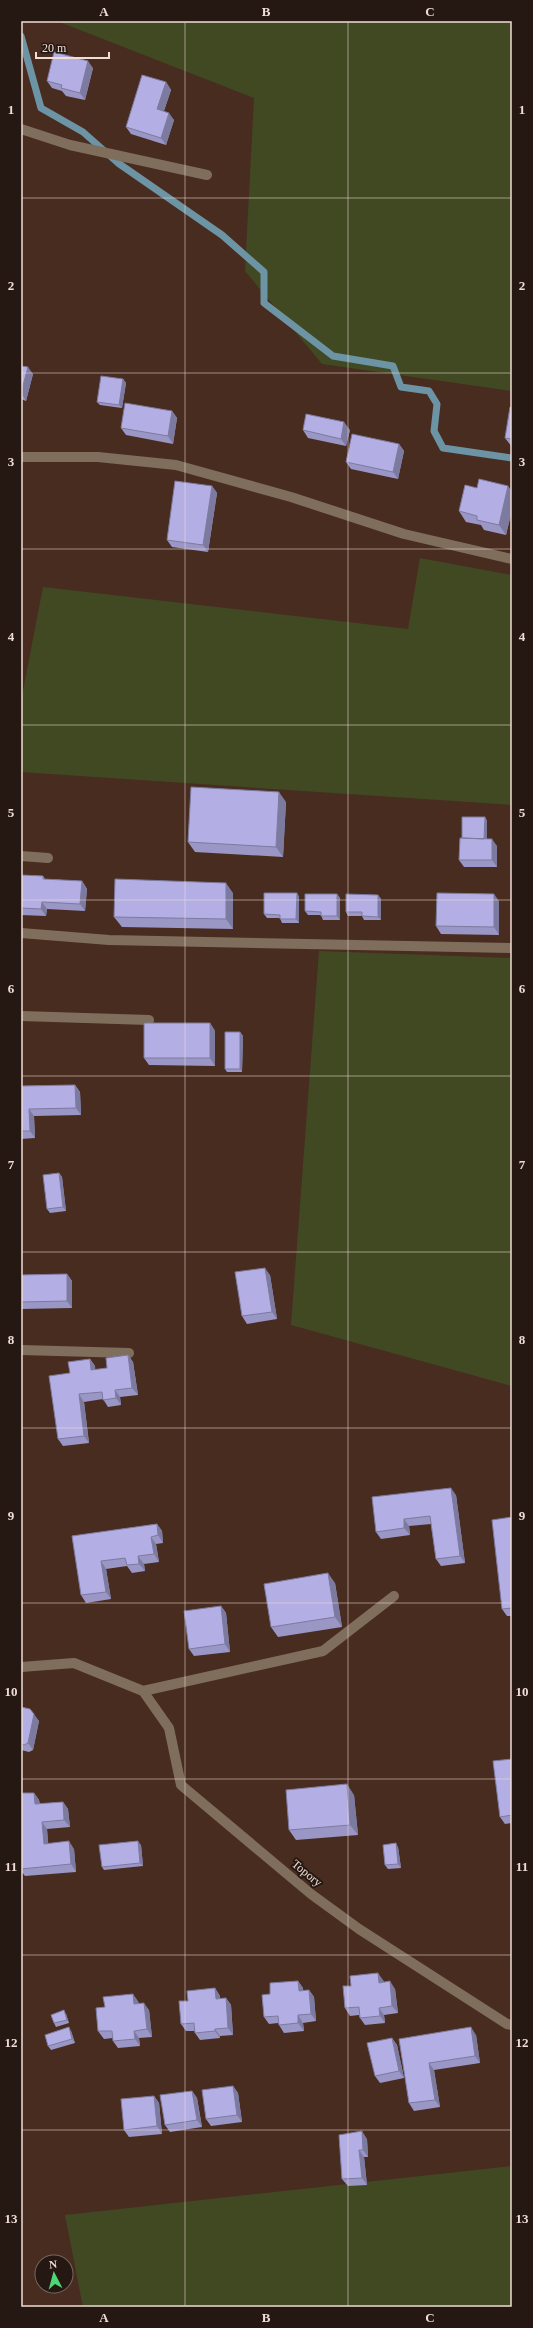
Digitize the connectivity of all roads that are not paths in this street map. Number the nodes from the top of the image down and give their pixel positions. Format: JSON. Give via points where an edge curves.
{"nodes":[{"id":1,"x":21,"y":129,"type":"edge"},
{"id":2,"x":207,"y":175,"type":"dead end"},
{"id":3,"x":21,"y":457,"type":"edge"},
{"id":4,"x":512,"y":559,"type":"edge"},
{"id":5,"x":21,"y":856,"type":"edge"},
{"id":6,"x":48,"y":858,"type":"dead end"},
{"id":7,"x":21,"y":933,"type":"edge"},
{"id":8,"x":512,"y":948,"type":"edge"},
{"id":9,"x":21,"y":1016,"type":"edge"},
{"id":10,"x":149,"y":1020,"type":"dead end"},
{"id":11,"x":21,"y":1350,"type":"edge"},
{"id":12,"x":129,"y":1353,"type":"dead end"},
{"id":13,"x":394,"y":1596,"type":"dead end"},
{"id":14,"x":21,"y":1667,"type":"edge"},
{"id":15,"x":143,"y":1691,"type":"junction"},
{"id":16,"x":512,"y":2025,"type":"edge"}],
"edges":[{"from":1,"to":2,"type":"lane","via":[[70,145]]},
{"from":3,"to":4,"type":"lane","via":[[98,457],[176,464],[404,534]]},
{"from":5,"to":6,"type":"lane"},
{"from":7,"to":8,"type":"lane","via":[[109,940]]},
{"from":9,"to":10,"type":"lane"},
{"from":11,"to":12,"type":"lane"},
{"from":13,"to":15,"type":"lane","via":[[323,1651]]},
{"from":14,"to":15,"type":"lane","via":[[74,1663]]},
{"from":15,"to":16,"type":"lane","name":"Topory","via":[[169,1728],[181,1785],[311,1894],[359,1929]]}]}
